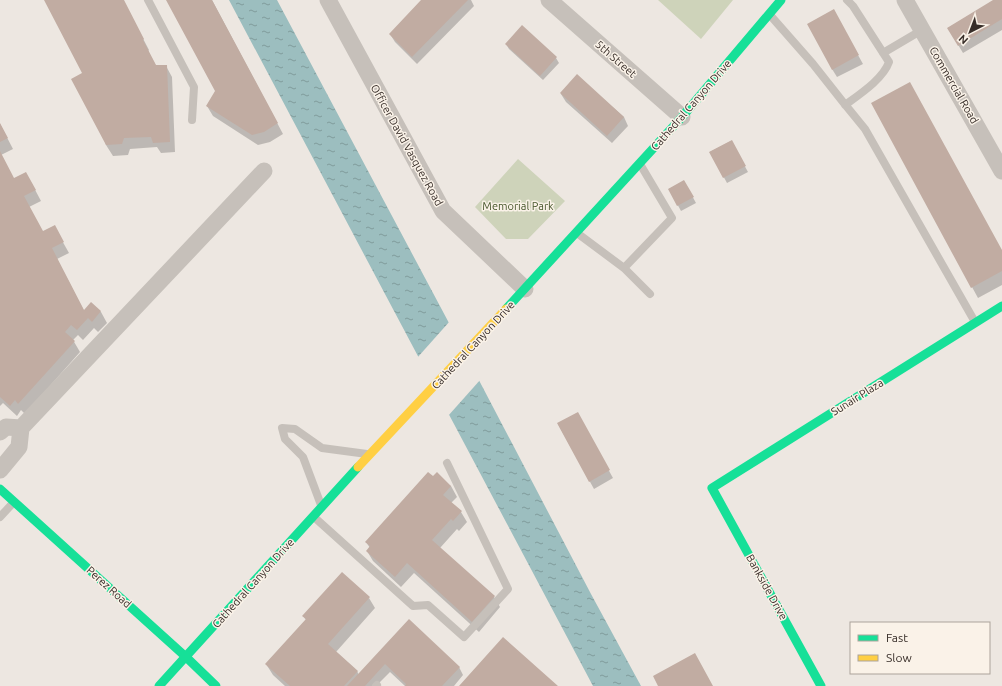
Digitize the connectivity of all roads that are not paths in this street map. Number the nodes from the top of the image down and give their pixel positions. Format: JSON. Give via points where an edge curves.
{"nodes":[{"id":1,"x":148,"y":0,"type":"edge"},
{"id":2,"x":328,"y":0,"type":"edge"},
{"id":3,"x":549,"y":0,"type":"edge"},
{"id":4,"x":781,"y":0,"type":"edge"},
{"id":5,"x":847,"y":0,"type":"edge"},
{"id":6,"x":905,"y":0,"type":"edge"},
{"id":7,"x":769,"y":14,"type":"junction"},
{"id":8,"x":922,"y":30,"type":"junction"},
{"id":9,"x":883,"y":53,"type":"junction"},
{"id":10,"x":845,"y":105,"type":"junction"},
{"id":11,"x":682,"y":117,"type":"junction"},
{"id":12,"x":192,"y":120,"type":"dead end"},
{"id":13,"x":640,"y":163,"type":"junction"},
{"id":14,"x":264,"y":171,"type":"dead end"},
{"id":15,"x":1002,"y":171,"type":"edge"},
{"id":16,"x":577,"y":233,"type":"junction"},
{"id":17,"x":624,"y":268,"type":"junction"},
{"id":18,"x":525,"y":289,"type":"junction"},
{"id":19,"x":650,"y":294,"type":"dead end"},
{"id":20,"x":1002,"y":306,"type":"edge"},
{"id":21,"x":976,"y":322,"type":"junction"},
{"id":22,"x":21,"y":428,"type":"junction"},
{"id":23,"x":0,"y":432,"type":"edge"},
{"id":24,"x":369,"y":455,"type":"junction"},
{"id":25,"x":447,"y":463,"type":"dead end"},
{"id":26,"x":0,"y":470,"type":"edge"},
{"id":27,"x":712,"y":488,"type":"joint"},
{"id":28,"x":0,"y":490,"type":"edge"},
{"id":29,"x":14,"y":502,"type":"junction"},
{"id":30,"x":321,"y":508,"type":"junction"},
{"id":31,"x":313,"y":516,"type":"junction"},
{"id":32,"x":0,"y":517,"type":"edge"},
{"id":33,"x":186,"y":657,"type":"junction"},
{"id":34,"x":160,"y":686,"type":"edge"},
{"id":35,"x":216,"y":686,"type":"edge"},
{"id":36,"x":821,"y":686,"type":"edge"}],
"edges":[{"from":1,"to":12,"type":"lane","via":[[194,87]]},
{"from":2,"to":18,"type":"street","name":"Officer David Vasquez Road","via":[[443,210]]},
{"from":3,"to":11,"type":"street","name":"5th Street"},
{"from":4,"to":7,"type":"street","name":"Cathedral Canyon Drive"},
{"from":5,"to":9,"type":"lane"},
{"from":6,"to":8,"type":"street","name":"Commercial Road"},
{"from":7,"to":10,"type":"lane"},
{"from":7,"to":11,"type":"street","name":"Cathedral Canyon Drive"},
{"from":8,"to":9,"type":"lane"},
{"from":8,"to":15,"type":"street","name":"Commercial Road"},
{"from":9,"to":10,"type":"lane","via":[[889,62],[887,68]]},
{"from":10,"to":21,"type":"lane","via":[[865,128]]},
{"from":11,"to":13,"type":"street","name":"Cathedral Canyon Drive"},
{"from":13,"to":16,"type":"street","name":"Cathedral Canyon Drive"},
{"from":13,"to":17,"type":"lane","via":[[672,218]]},
{"from":14,"to":22,"type":"street"},
{"from":16,"to":17,"type":"lane"},
{"from":16,"to":18,"type":"street","name":"Cathedral Canyon Drive"},
{"from":17,"to":19,"type":"lane"},
{"from":18,"to":24,"type":"street","name":"Cathedral Canyon Drive"},
{"from":20,"to":21,"type":"street","name":"Sunair Plaza"},
{"from":21,"to":27,"type":"street","name":"Sunair Plaza"},
{"from":22,"to":23,"type":"street","via":[[6,427]]},
{"from":22,"to":26,"type":"street","via":[[19,447]]},
{"from":24,"to":30,"type":"street","name":"Cathedral Canyon Drive"},
{"from":24,"to":30,"type":"lane","via":[[322,448],[295,429],[282,428],[285,439],[303,457]]},
{"from":25,"to":31,"type":"lane","via":[[508,589],[464,637],[428,605],[413,606]]},
{"from":27,"to":36,"type":"street","name":"Bankside Drive"},
{"from":28,"to":29,"type":"street","name":"Perez Road"},
{"from":29,"to":32,"type":"lane"},
{"from":29,"to":33,"type":"street","name":"Perez Road"},
{"from":30,"to":31,"type":"street","name":"Cathedral Canyon Drive"},
{"from":31,"to":33,"type":"street","name":"Cathedral Canyon Drive"},
{"from":33,"to":34,"type":"street","name":"Cathedral Canyon Drive"},
{"from":33,"to":35,"type":"street","name":"Perez Road"}]}
